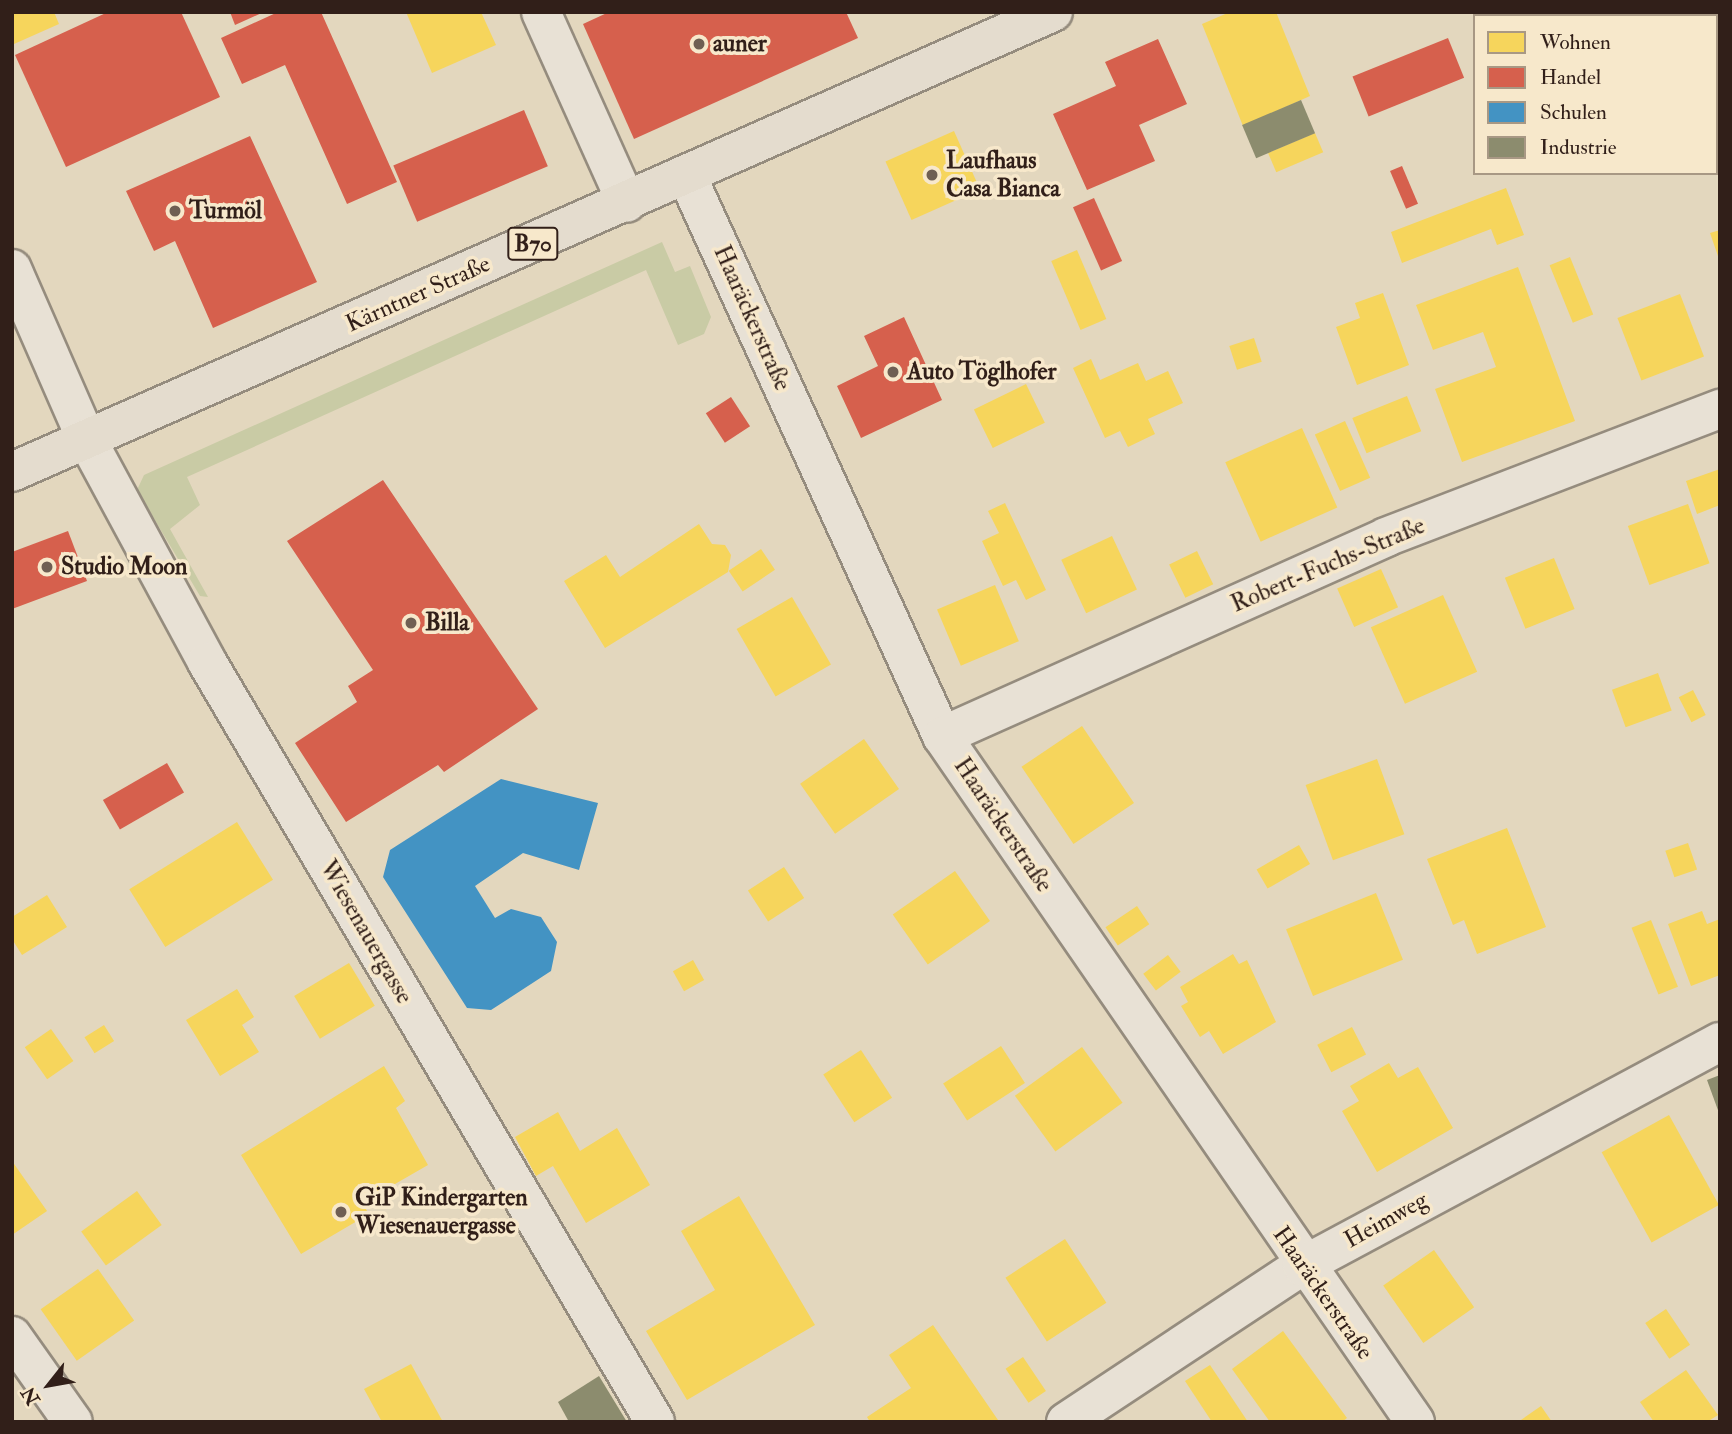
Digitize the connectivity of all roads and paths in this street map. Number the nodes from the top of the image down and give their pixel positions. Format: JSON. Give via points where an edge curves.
{"nodes":[{"id":1,"x":541,"y":12,"type":"edge"},
{"id":2,"x":1053,"y":12,"type":"edge"},
{"id":3,"x":686,"y":174,"type":"junction"},
{"id":4,"x":626,"y":203,"type":"junction"},
{"id":5,"x":12,"y":269,"type":"edge"},
{"id":6,"x":1720,"y":409,"type":"edge"},
{"id":7,"x":86,"y":438,"type":"junction"},
{"id":8,"x":12,"y":472,"type":"edge"},
{"id":9,"x":942,"y":736,"type":"junction"},
{"id":10,"x":1720,"y":1042,"type":"edge"},
{"id":11,"x":1303,"y":1266,"type":"junction"},
{"id":12,"x":12,"y":1336,"type":"edge"},
{"id":13,"x":73,"y":1422,"type":"edge"},
{"id":14,"x":655,"y":1422,"type":"edge"},
{"id":15,"x":1066,"y":1422,"type":"edge"},
{"id":16,"x":1415,"y":1422,"type":"edge"}],
"edges":[{"from":1,"to":4,"type":"street"},
{"from":2,"to":3,"type":"main road","name":"Kärntner Straße","number":"B70"},
{"from":3,"to":4,"type":"main road","name":"Kärntner Straße","number":"B70"},
{"from":3,"to":9,"type":"street","name":"Haaräckerstraße"},
{"from":4,"to":7,"type":"main road","name":"Kärntner Straße","number":"B70"},
{"from":5,"to":7,"type":"street","name":"Wiesenauergasse"},
{"from":6,"to":9,"type":"street","name":"Robert-Fuchs-Straße","via":[[1385,537]]},
{"from":7,"to":8,"type":"main road","name":"Kärntner Straße","number":"B70"},
{"from":7,"to":14,"type":"street","name":"Wiesenauergasse","via":[[207,662]]},
{"from":9,"to":11,"type":"street","name":"Haaräckerstraße"},
{"from":10,"to":11,"type":"street","name":"Heimweg"},
{"from":11,"to":15,"type":"street","name":"Heimweg"},
{"from":11,"to":16,"type":"street","name":"Haaräckerstraße"},
{"from":12,"to":13,"type":"street"}]}
